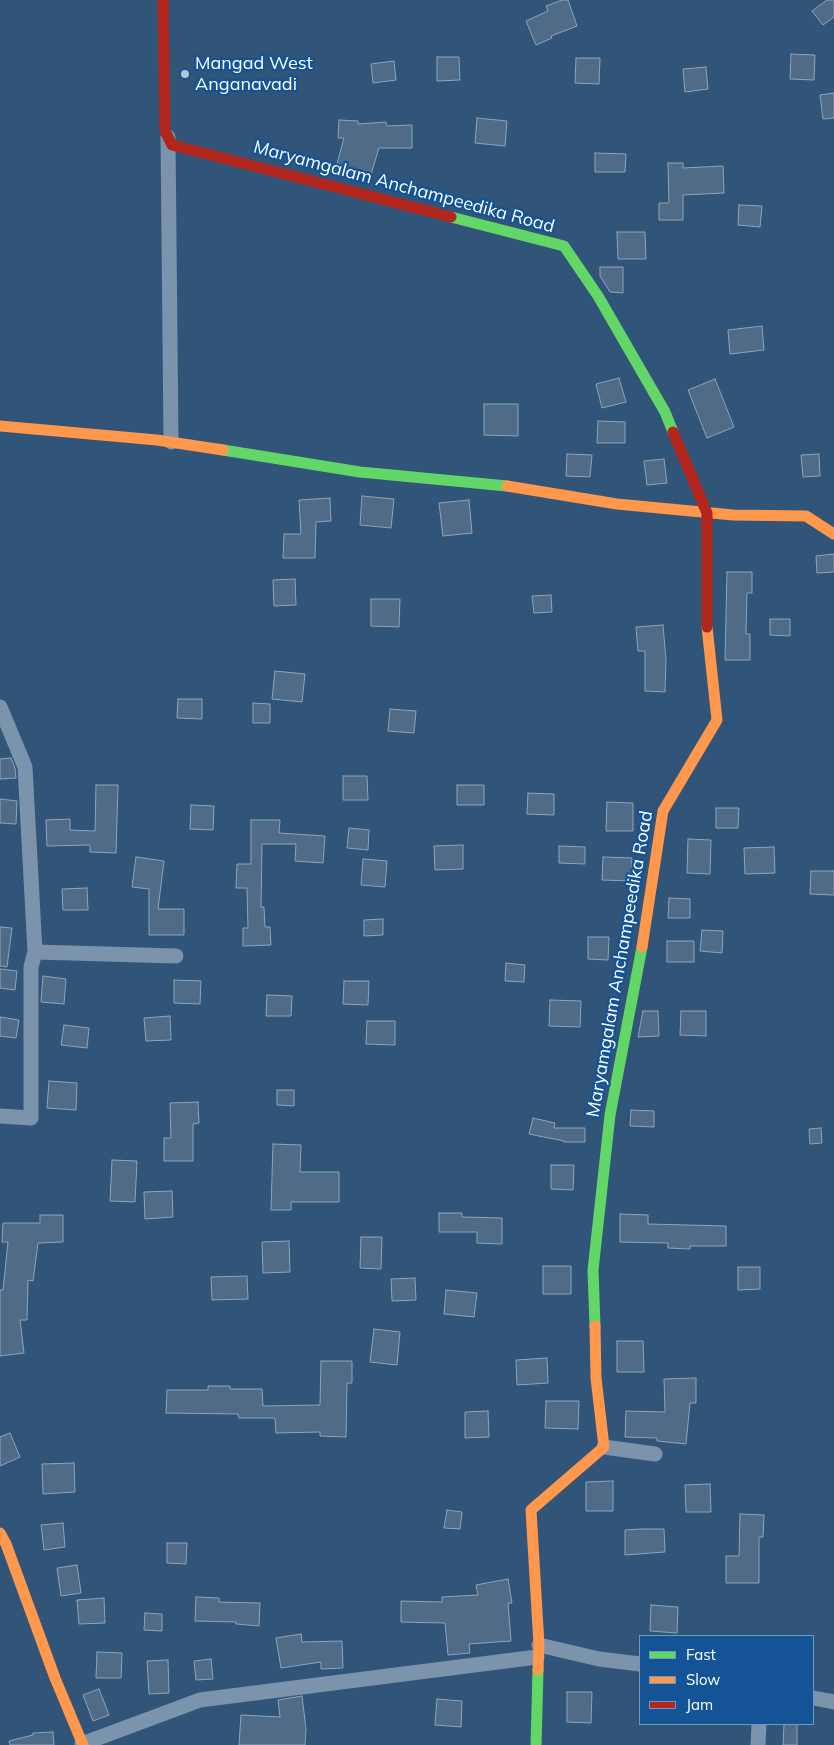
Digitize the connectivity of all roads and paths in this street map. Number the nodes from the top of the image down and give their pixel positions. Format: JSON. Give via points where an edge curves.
{"nodes":[{"id":1,"x":164,"y":0,"type":"edge"},
{"id":2,"x":168,"y":137,"type":"junction"},
{"id":3,"x":0,"y":426,"type":"edge"},
{"id":4,"x":171,"y":442,"type":"junction"},
{"id":5,"x":707,"y":513,"type":"junction"},
{"id":6,"x":834,"y":534,"type":"edge"},
{"id":7,"x":0,"y":707,"type":"edge"},
{"id":8,"x":35,"y":952,"type":"junction"},
{"id":9,"x":176,"y":956,"type":"dead end"},
{"id":10,"x":0,"y":1116,"type":"edge"},
{"id":11,"x":604,"y":1447,"type":"junction"},
{"id":12,"x":655,"y":1454,"type":"dead end"},
{"id":13,"x":0,"y":1533,"type":"edge"},
{"id":14,"x":538,"y":1651,"type":"junction"},
{"id":15,"x":639,"y":1664,"type":"edge"},
{"id":16,"x":814,"y":1698,"type":"edge"},
{"id":17,"x":834,"y":1702,"type":"edge"},
{"id":18,"x":759,"y":1725,"type":"edge"},
{"id":19,"x":82,"y":1745,"type":"edge"},
{"id":20,"x":536,"y":1745,"type":"edge"},
{"id":21,"x":758,"y":1745,"type":"edge"}],
"edges":[{"from":1,"to":2,"type":"street","via":[[165,131]]},
{"from":2,"to":4,"type":"street"},
{"from":2,"to":5,"type":"street","name":"Maryamgalam Anchampeedika Road","via":[[172,145],[564,246],[598,296],[665,412]]},
{"from":3,"to":4,"type":"street"},
{"from":4,"to":5,"type":"street","via":[[360,472],[490,483],[617,504]]},
{"from":5,"to":6,"type":"street","via":[[806,516]]},
{"from":5,"to":11,"type":"street","name":"Maryamgalam Anchampeedika Road","via":[[706,620],[717,720],[663,811],[610,1115],[592,1270],[596,1378]]},
{"from":7,"to":8,"type":"street","via":[[26,767]]},
{"from":8,"to":9,"type":"street"},
{"from":8,"to":10,"type":"street","via":[[31,967],[31,1118]]},
{"from":11,"to":12,"type":"street"},
{"from":11,"to":14,"type":"street","via":[[531,1510]]},
{"from":13,"to":19,"type":"street"},
{"from":14,"to":15,"type":"street"},
{"from":14,"to":19,"type":"street","via":[[200,1700]]},
{"from":14,"to":20,"type":"street"},
{"from":16,"to":17,"type":"street"},
{"from":18,"to":21,"type":"street"}]}
